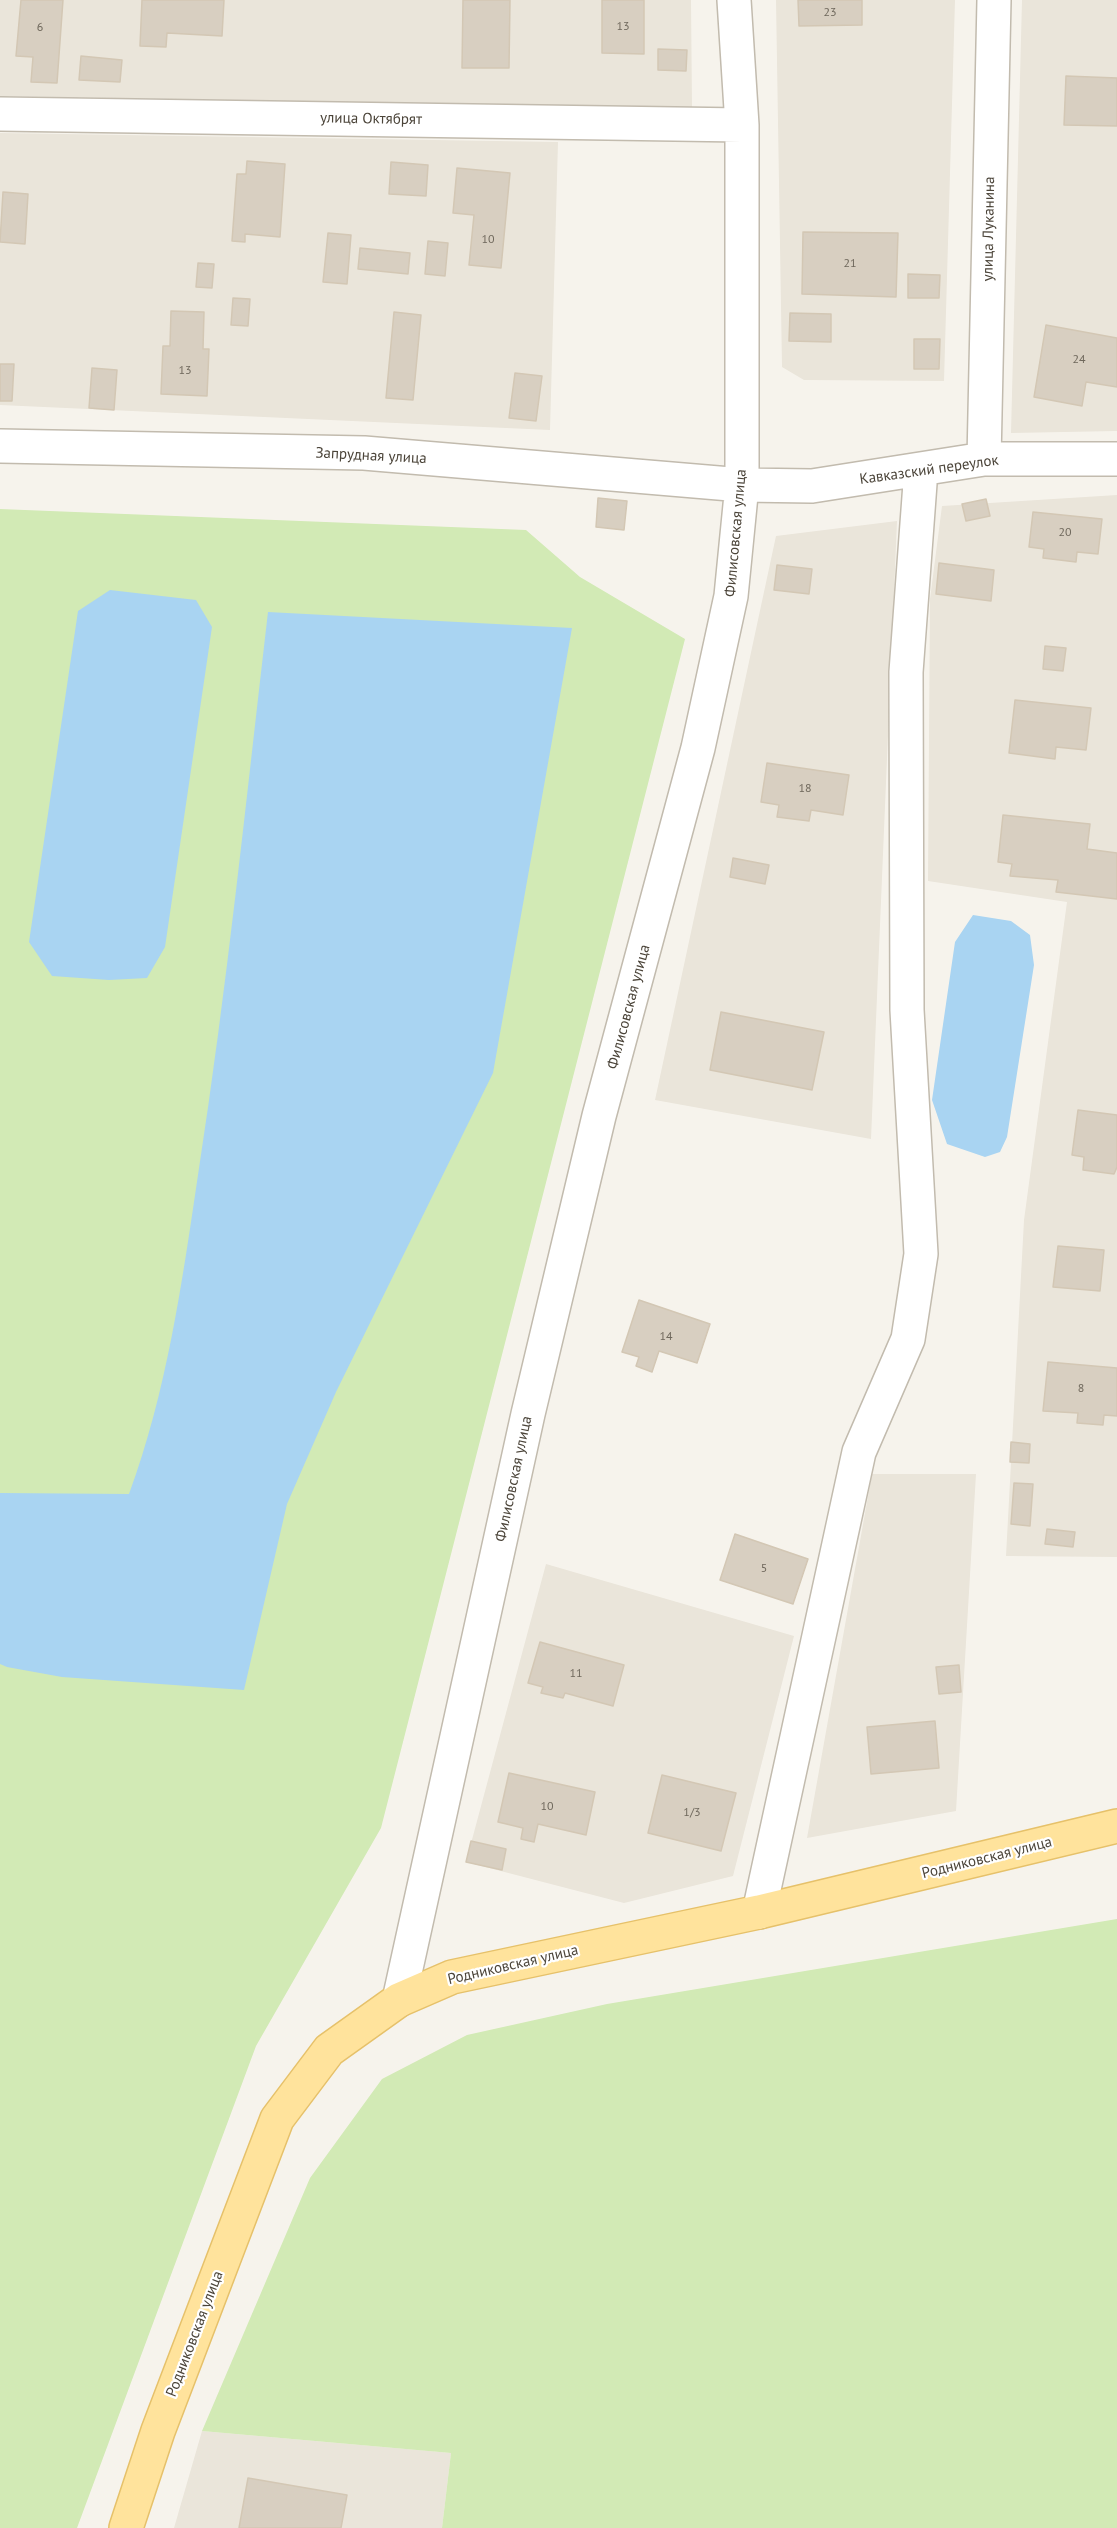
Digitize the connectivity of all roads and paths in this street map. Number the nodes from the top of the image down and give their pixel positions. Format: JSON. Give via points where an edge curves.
{"nodes":[{"id":1,"x":734,"y":0,"type":"edge"},
{"id":2,"x":994,"y":0,"type":"edge"},
{"id":3,"x":0,"y":114,"type":"edge"},
{"id":4,"x":742,"y":124,"type":"junction"},
{"id":5,"x":0,"y":446,"type":"edge"},
{"id":6,"x":984,"y":459,"type":"junction"},
{"id":7,"x":1117,"y":459,"type":"edge"},
{"id":8,"x":921,"y":470,"type":"junction"},
{"id":9,"x":742,"y":485,"type":"junction"},
{"id":10,"x":1117,"y":1826,"type":"edge"},
{"id":11,"x":759,"y":1912,"type":"junction"},
{"id":12,"x":399,"y":2000,"type":"junction"},
{"id":13,"x":126,"y":2528,"type":"edge"}],
"edges":[{"from":1,"to":4,"type":"street","name":"Филисовская улица"},
{"from":2,"to":6,"type":"street","name":"улица Луканина"},
{"from":3,"to":4,"type":"street","name":"улица Октябрят"},
{"from":4,"to":9,"type":"street","name":"Филисовская улица"},
{"from":5,"to":9,"type":"street","name":"Запрудная улица","via":[[364,453]]},
{"from":6,"to":7,"type":"street","name":"Кавказский переулок"},
{"from":6,"to":8,"type":"street","name":"Кавказский переулок"},
{"from":8,"to":9,"type":"street","name":"Кавказский переулок","via":[[812,486]]},
{"from":8,"to":11,"type":"street","via":[[906,672],[907,1010],[921,1254],[908,1339],[859,1452]]},
{"from":9,"to":12,"type":"street","name":"Филисовская улица","via":[[731,596],[698,748],[599,1116],[531,1402]]},
{"from":10,"to":11,"type":"main road","name":"Родниковская улица"},
{"from":11,"to":12,"type":"main road","name":"Родниковская улица","via":[[452,1977]]},
{"from":12,"to":13,"type":"main road","name":"Родниковская улица","via":[[329,2050],[278,2118],[158,2431]]}]}
